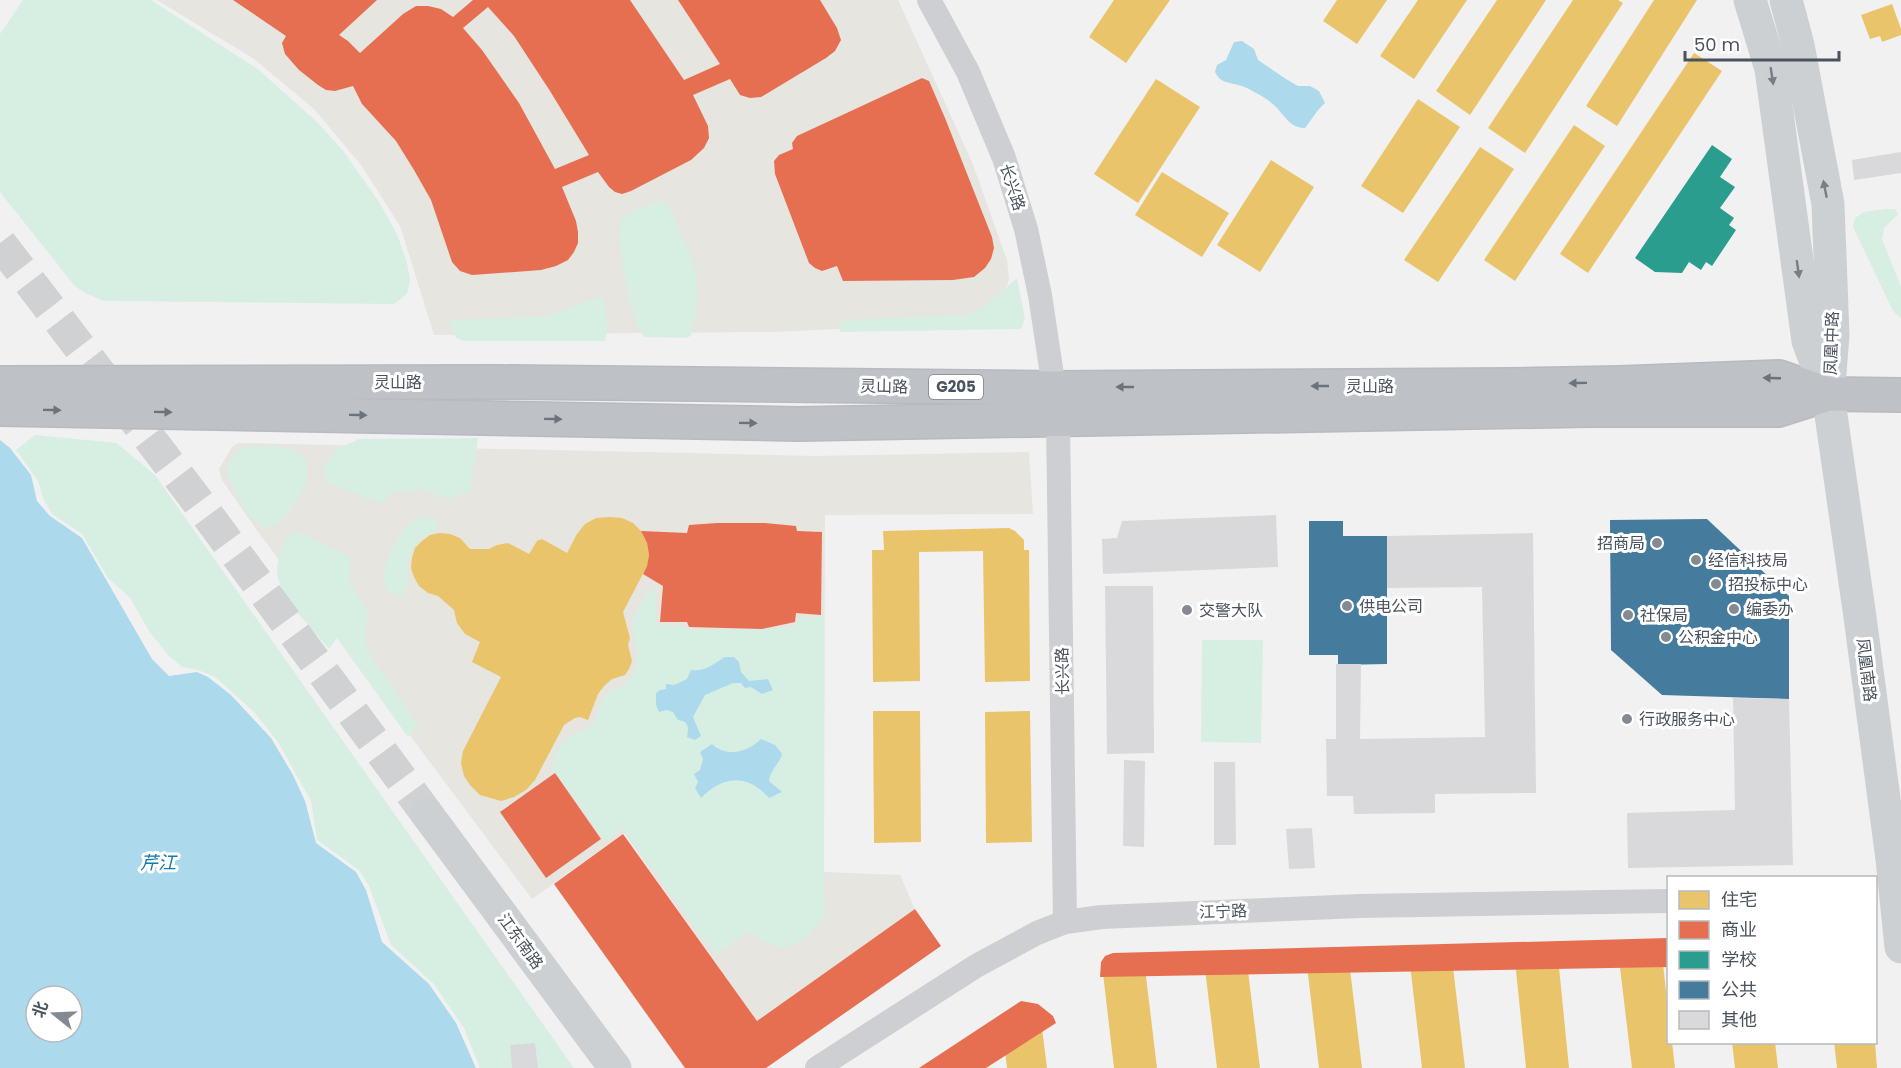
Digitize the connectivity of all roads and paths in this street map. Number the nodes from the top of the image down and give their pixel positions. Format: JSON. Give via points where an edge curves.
{"nodes":[{"id":1,"x":929,"y":0,"type":"edge"},
{"id":2,"x":1750,"y":0,"type":"edge"},
{"id":3,"x":1786,"y":0,"type":"edge"},
{"id":4,"x":0,"y":383,"type":"edge"},
{"id":5,"x":1054,"y":388,"type":"junction"},
{"id":6,"x":1828,"y":394,"type":"junction"},
{"id":7,"x":1901,"y":395,"type":"edge"},
{"id":8,"x":0,"y":409,"type":"edge"},
{"id":9,"x":1058,"y":420,"type":"junction"},
{"id":10,"x":427,"y":814,"type":"tunnel mouth"},
{"id":11,"x":1886,"y":897,"type":"edge"},
{"id":12,"x":1667,"y":901,"type":"edge"},
{"id":13,"x":1065,"y":922,"type":"junction"},
{"id":14,"x":1901,"y":947,"type":"edge"},
{"id":15,"x":615,"y":1068,"type":"edge"},
{"id":16,"x":817,"y":1068,"type":"edge"}],
"edges":[{"from":1,"to":5,"type":"street","name":"长兴路","via":[[968,72],[1004,158],[1026,229]]},
{"from":2,"to":6,"type":"main road","name":"凤凰中路","one_way":true,"via":[[1772,69],[1808,341]]},
{"from":6,"to":3,"type":"main road","name":"凤凰中路","one_way":true,"via":[[1833,335],[1828,204]]},
{"from":4,"to":5,"type":"highway","name":"灵山路","number":"G205","via":[[510,382]]},
{"from":6,"to":5,"type":"highway","name":"灵山路","number":"G205","one_way":true,"via":[[1779,377],[1598,383]]},
{"from":6,"to":7,"type":"highway","name":"灵山路","number":"G205"},
{"from":6,"to":9,"type":"highway","name":"灵山路","via":[[1778,410]]},
{"from":6,"to":11,"type":"main road","name":"凤凰南路","via":[[1860,617]]},
{"from":8,"to":9,"type":"highway","name":"灵山路","one_way":true,"via":[[798,424]]},
{"from":9,"to":13,"type":"street","name":"长兴路"},
{"from":10,"to":15,"type":"main road","name":"江东南路"},
{"from":11,"to":14,"type":"main road","name":"凤凰南路"},
{"from":12,"to":13,"type":"street","name":"江宁路","via":[[1360,906]]},
{"from":13,"to":16,"type":"street","name":"江宁路","via":[[976,966]]}]}
